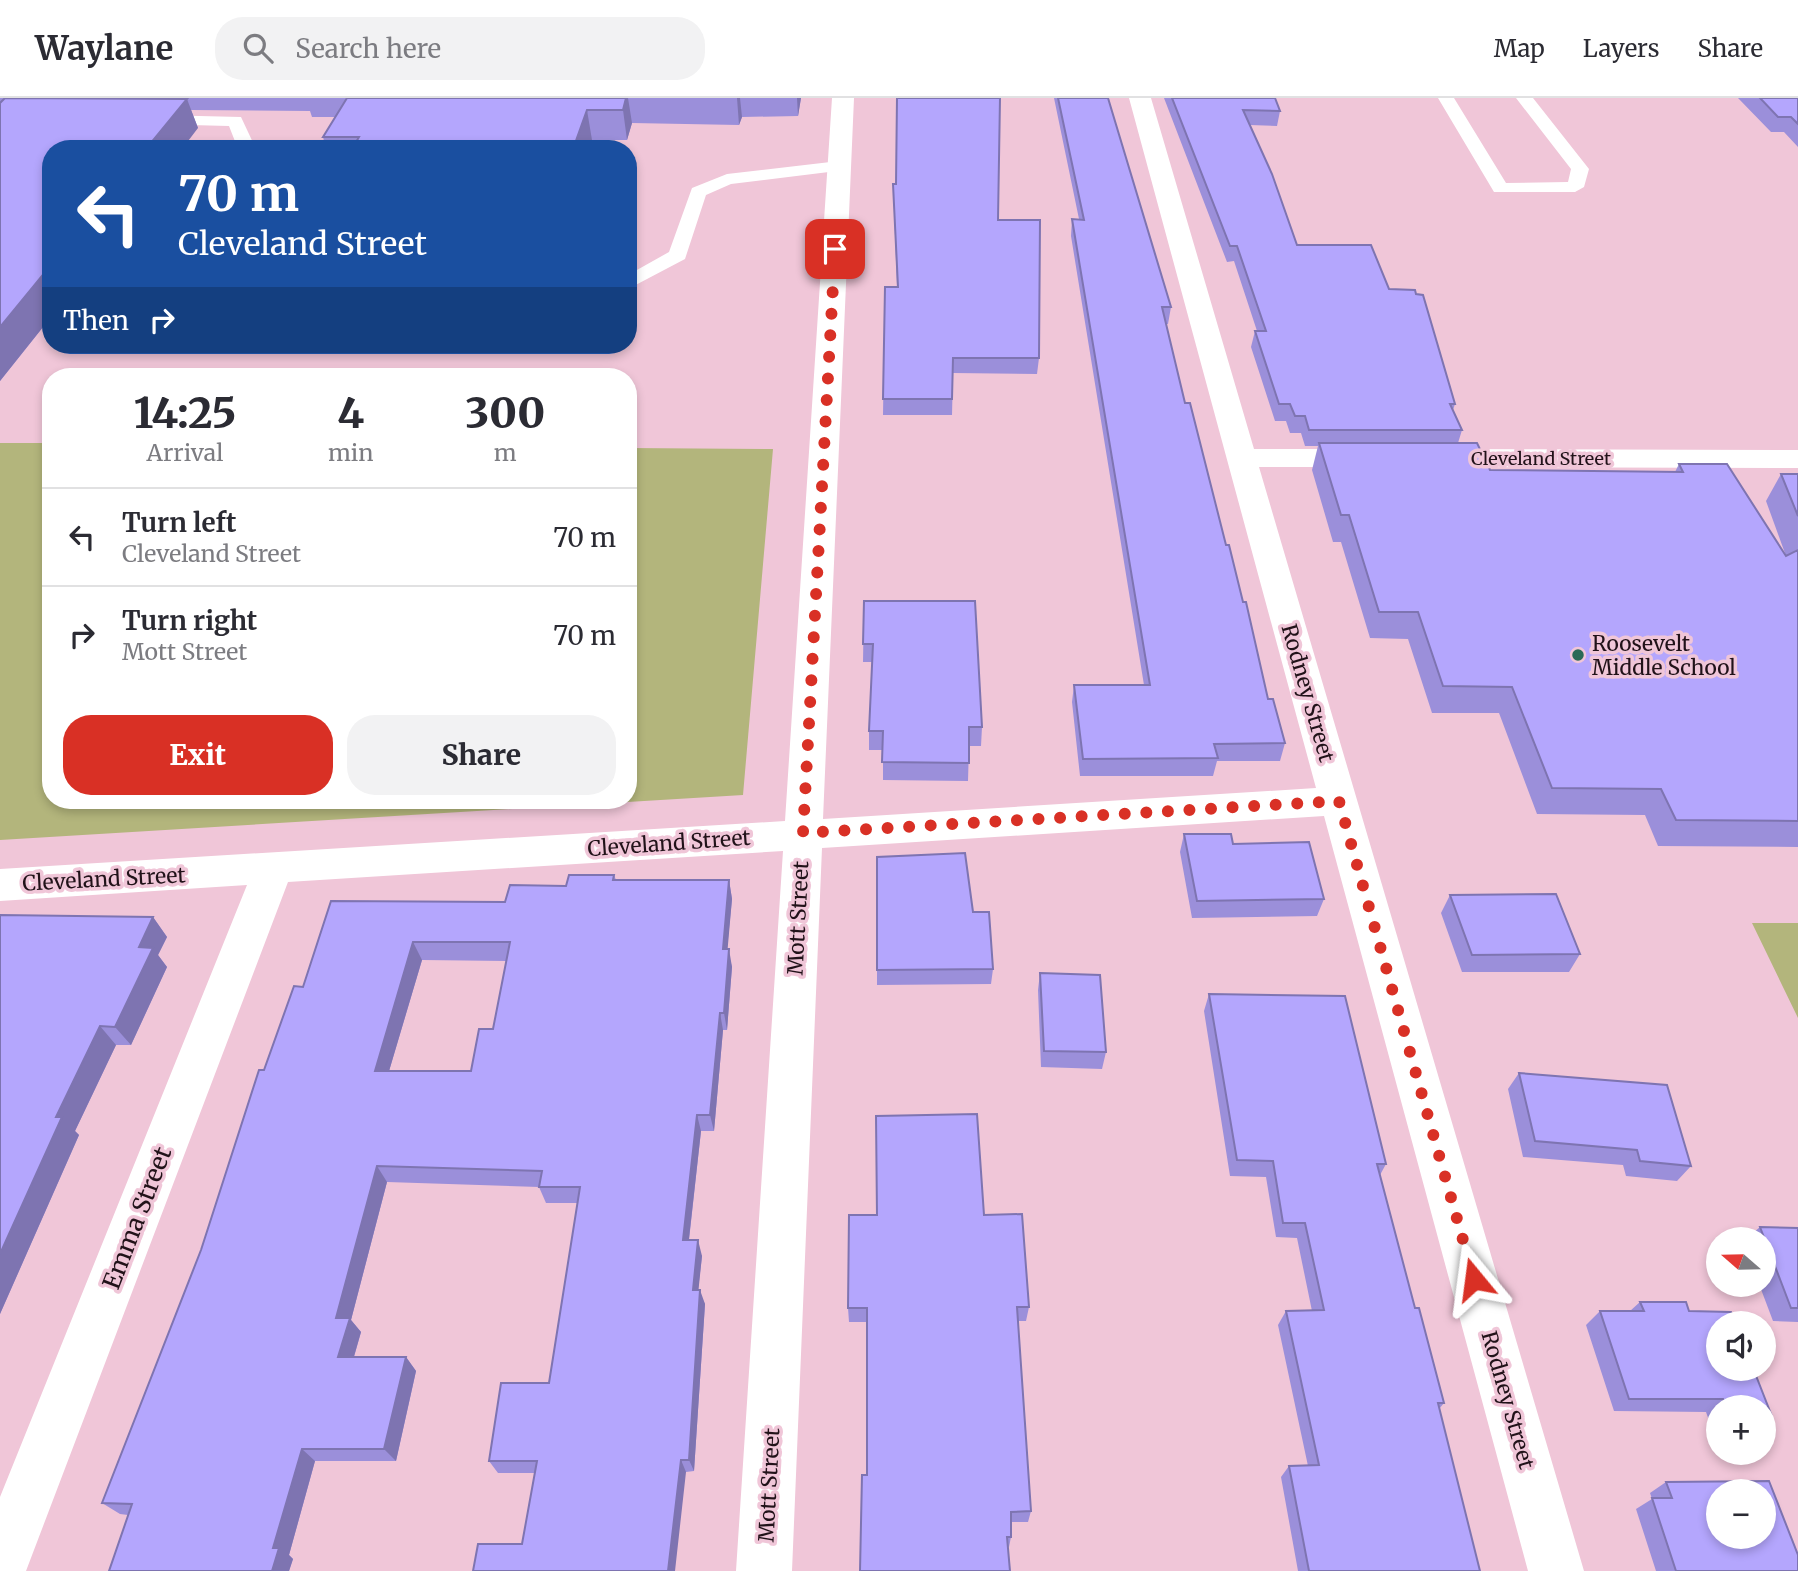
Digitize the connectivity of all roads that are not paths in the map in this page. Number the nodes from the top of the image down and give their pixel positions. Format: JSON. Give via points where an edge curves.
{"nodes":[{"id":1,"x":843,"y":98,"type":"edge"},
{"id":2,"x":1140,"y":98,"type":"edge"},
{"id":3,"x":1446,"y":98,"type":"edge"},
{"id":4,"x":1524,"y":98,"type":"edge"},
{"id":5,"x":141,"y":119,"type":"edge"},
{"id":6,"x":243,"y":140,"type":"edge"},
{"id":7,"x":839,"y":166,"type":"junction"},
{"id":8,"x":637,"y":279,"type":"edge"},
{"id":9,"x":1242,"y":458,"type":"junction"},
{"id":10,"x":1798,"y":459,"type":"edge"},
{"id":11,"x":1339,"y":801,"type":"junction"},
{"id":12,"x":803,"y":833,"type":"junction"},
{"id":13,"x":274,"y":869,"type":"junction"},
{"id":14,"x":0,"y":885,"type":"edge"},
{"id":15,"x":0,"y":1566,"type":"edge"},
{"id":16,"x":764,"y":1571,"type":"edge"},
{"id":17,"x":1556,"y":1571,"type":"edge"}],
"edges":[{"from":1,"to":7,"type":"street","name":"Mott Street"},
{"from":2,"to":9,"type":"street","name":"Rodney Street"},
{"from":3,"to":4,"type":"lane","via":[[1500,188],[1575,187],[1580,169]]},
{"from":5,"to":6,"type":"lane","via":[[235,121]]},
{"from":7,"to":8,"type":"lane","via":[[727,179],[698,192],[678,255]]},
{"from":7,"to":12,"type":"street","name":"Mott Street"},
{"from":9,"to":10,"type":"street","name":"Cleveland Street"},
{"from":9,"to":11,"type":"street","name":"Rodney Street"},
{"from":11,"to":12,"type":"street","name":"Cleveland Street"},
{"from":11,"to":17,"type":"street","name":"Rodney Street"},
{"from":12,"to":13,"type":"street","name":"Cleveland Street"},
{"from":12,"to":16,"type":"street","name":"Mott Street"},
{"from":13,"to":14,"type":"street","name":"Cleveland Street"},
{"from":13,"to":15,"type":"street","name":"Emma Street"}]}
